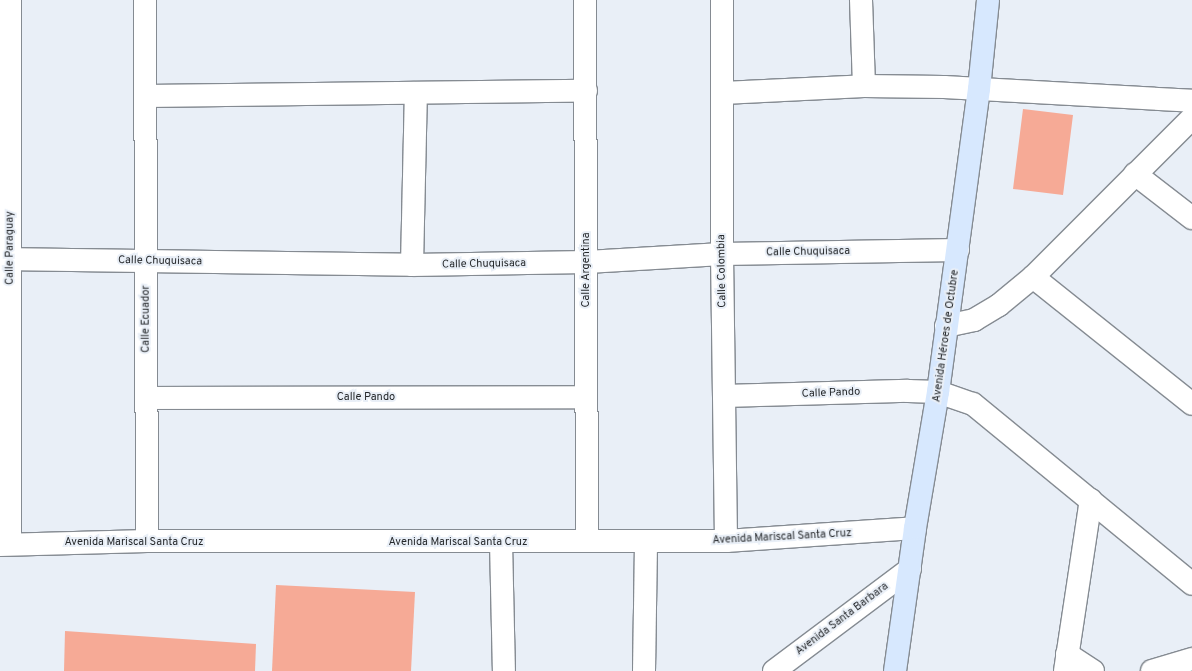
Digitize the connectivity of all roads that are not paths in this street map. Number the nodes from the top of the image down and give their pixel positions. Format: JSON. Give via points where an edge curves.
{"nodes":[{"id":1,"x":10,"y":0,"type":"edge"},
{"id":2,"x":145,"y":0,"type":"edge"},
{"id":3,"x":585,"y":0,"type":"edge"},
{"id":4,"x":722,"y":0,"type":"edge"},
{"id":5,"x":861,"y":0,"type":"edge"},
{"id":6,"x":988,"y":0,"type":"edge"},
{"id":7,"x":864,"y":86,"type":"junction"},
{"id":8,"x":979,"y":89,"type":"junction"},
{"id":9,"x":586,"y":91,"type":"junction"},
{"id":10,"x":416,"y":92,"type":"junction"},
{"id":11,"x":723,"y":93,"type":"junction"},
{"id":12,"x":5,"y":95,"type":"edge"},
{"id":13,"x":146,"y":96,"type":"junction"},
{"id":14,"x":1192,"y":101,"type":"edge"},
{"id":15,"x":1192,"y":118,"type":"edge"},
{"id":16,"x":1135,"y":174,"type":"junction"},
{"id":17,"x":1192,"y":218,"type":"edge"},
{"id":18,"x":958,"y":250,"type":"junction"},
{"id":19,"x":722,"y":254,"type":"junction"},
{"id":20,"x":5,"y":259,"type":"edge"},
{"id":21,"x":146,"y":261,"type":"junction"},
{"id":22,"x":587,"y":262,"type":"junction"},
{"id":23,"x":412,"y":265,"type":"junction"},
{"id":24,"x":1033,"y":277,"type":"junction"},
{"id":25,"x":946,"y":326,"type":"junction"},
{"id":26,"x":938,"y":392,"type":"junction"},
{"id":27,"x":5,"y":394,"type":"edge"},
{"id":28,"x":724,"y":396,"type":"junction"},
{"id":29,"x":586,"y":397,"type":"junction"},
{"id":30,"x":146,"y":398,"type":"junction"},
{"id":31,"x":1192,"y":404,"type":"edge"},
{"id":32,"x":1091,"y":500,"type":"junction"},
{"id":33,"x":915,"y":528,"type":"junction"},
{"id":34,"x":147,"y":541,"type":"junction"},
{"id":35,"x":587,"y":541,"type":"junction"},
{"id":36,"x":726,"y":541,"type":"junction"},
{"id":37,"x":501,"y":542,"type":"junction"},
{"id":38,"x":646,"y":542,"type":"junction"},
{"id":39,"x":5,"y":544,"type":"edge"},
{"id":40,"x":910,"y":569,"type":"junction"},
{"id":41,"x":1192,"y":584,"type":"edge"},
{"id":42,"x":1192,"y":659,"type":"edge"},
{"id":43,"x":1066,"y":663,"type":"edge"},
{"id":44,"x":504,"y":671,"type":"edge"},
{"id":45,"x":644,"y":671,"type":"edge"},
{"id":46,"x":774,"y":671,"type":"edge"},
{"id":47,"x":895,"y":671,"type":"edge"},
{"id":48,"x":1093,"y":671,"type":"edge"},
{"id":49,"x":1152,"y":671,"type":"edge"}],
"edges":[{"from":1,"to":12,"type":"street","name":"Calle Paraguay"},
{"from":2,"to":13,"type":"street","name":"Calle Ecuador"},
{"from":3,"to":9,"type":"street","name":"Calle Argentina"},
{"from":4,"to":11,"type":"street","name":"Calle Colombia"},
{"from":5,"to":7,"type":"street"},
{"from":6,"to":8,"type":"street","name":"Avenida Héroes de Octubre"},
{"from":7,"to":8,"type":"street"},
{"from":7,"to":11,"type":"street"},
{"from":8,"to":14,"type":"street"},
{"from":8,"to":18,"type":"street","name":"Avenida Héroes de Octubre"},
{"from":9,"to":10,"type":"street"},
{"from":9,"to":22,"type":"street","name":"Calle Argentina"},
{"from":10,"to":13,"type":"street"},
{"from":10,"to":23,"type":"street"},
{"from":11,"to":19,"type":"street","name":"Calle Colombia"},
{"from":12,"to":20,"type":"street","name":"Calle Paraguay"},
{"from":13,"to":21,"type":"street","name":"Calle Ecuador"},
{"from":15,"to":16,"type":"street"},
{"from":16,"to":17,"type":"street"},
{"from":16,"to":24,"type":"street"},
{"from":18,"to":19,"type":"street","name":"Calle Chuquisaca"},
{"from":18,"to":25,"type":"street","name":"Avenida Héroes de Octubre"},
{"from":19,"to":22,"type":"street","name":"Calle Chuquisaca"},
{"from":19,"to":28,"type":"street","name":"Calle Colombia"},
{"from":20,"to":21,"type":"street","name":"Calle Chuquisaca"},
{"from":20,"to":27,"type":"street","name":"Calle Paraguay"},
{"from":21,"to":23,"type":"street","name":"Calle Chuquisaca"},
{"from":21,"to":30,"type":"street","name":"Calle Ecuador"},
{"from":22,"to":23,"type":"street","name":"Calle Chuquisaca"},
{"from":22,"to":29,"type":"street","name":"Calle Argentina"},
{"from":24,"to":25,"type":"street","via":[[999,305],[974,320]]},
{"from":24,"to":31,"type":"street"},
{"from":25,"to":26,"type":"street","name":"Avenida Héroes de Octubre"},
{"from":26,"to":28,"type":"street","name":"Calle Pando"},
{"from":26,"to":32,"type":"street","via":[[972,404]]},
{"from":26,"to":33,"type":"street","name":"Avenida Héroes de Octubre"},
{"from":27,"to":39,"type":"street","name":"Calle Paraguay"},
{"from":28,"to":36,"type":"street","name":"Calle Colombia"},
{"from":29,"to":30,"type":"street","name":"Calle Pando"},
{"from":29,"to":35,"type":"street","name":"Calle Argentina"},
{"from":30,"to":34,"type":"street","name":"Calle Ecuador"},
{"from":32,"to":41,"type":"street"},
{"from":32,"to":43,"type":"street"},
{"from":33,"to":36,"type":"street","name":"Avenida Mariscal Santa Cruz"},
{"from":33,"to":40,"type":"street","name":"Avenida Héroes de Octubre"},
{"from":34,"to":37,"type":"street","name":"Avenida Mariscal Santa Cruz"},
{"from":34,"to":39,"type":"street","name":"Avenida Mariscal Santa Cruz"},
{"from":35,"to":37,"type":"street","name":"Avenida Mariscal Santa Cruz"},
{"from":35,"to":38,"type":"street","name":"Avenida Mariscal Santa Cruz"},
{"from":36,"to":38,"type":"street","name":"Avenida Mariscal Santa Cruz"},
{"from":37,"to":44,"type":"street"},
{"from":38,"to":45,"type":"street"},
{"from":40,"to":46,"type":"street","name":"Avenida Santa Barbara"},
{"from":40,"to":47,"type":"street","name":"Avenida Héroes de Octubre"},
{"from":42,"to":49,"type":"street"},
{"from":43,"to":48,"type":"street"}]}
